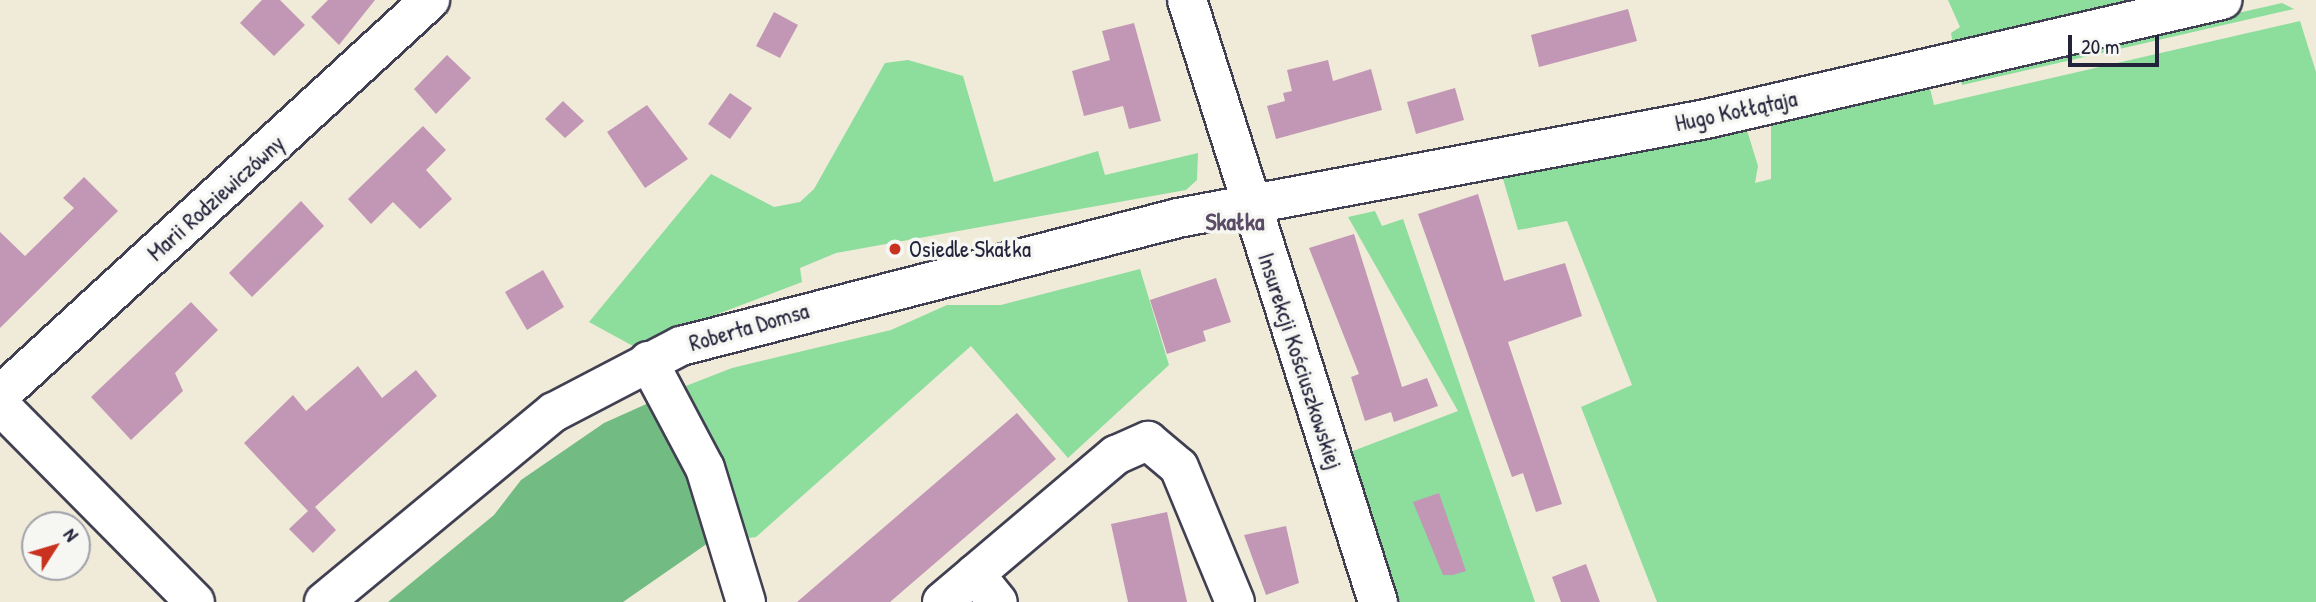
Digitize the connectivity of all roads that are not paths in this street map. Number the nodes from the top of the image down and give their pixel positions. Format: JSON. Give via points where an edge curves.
{"nodes":[{"id":1,"x":430,"y":0,"type":"edge"},
{"id":2,"x":1187,"y":0,"type":"edge"},
{"id":3,"x":2222,"y":0,"type":"edge"},
{"id":4,"x":1247,"y":203,"type":"junction"},
{"id":5,"x":648,"y":361,"type":"junction"},
{"id":6,"x":0,"y":395,"type":"edge"},
{"id":7,"x":0,"y":405,"type":"edge"},
{"id":8,"x":986,"y":588,"type":"edge"},
{"id":9,"x":195,"y":602,"type":"edge"},
{"id":10,"x":324,"y":602,"type":"edge"},
{"id":11,"x":746,"y":602,"type":"edge"},
{"id":12,"x":942,"y":602,"type":"edge"},
{"id":13,"x":1235,"y":602,"type":"edge"},
{"id":14,"x":1378,"y":602,"type":"edge"}],
"edges":[{"from":1,"to":6,"type":"street","name":"Marii Rodziewiczówny"},
{"from":2,"to":4,"type":"street","name":"Insurekcji Kościuszkowskiej"},
{"from":3,"to":4,"type":"street","name":"Hugo Kołłątaja","via":[[1706,119]]},
{"from":4,"to":5,"type":"street","name":"Roberta Domsa","via":[[750,325]]},
{"from":4,"to":14,"type":"street","name":"Insurekcji Kościuszkowskiej"},
{"from":5,"to":10,"type":"street","name":"Roberta Domsa","via":[[554,412]]},
{"from":5,"to":11,"type":"street","via":[[705,468]]},
{"from":7,"to":9,"type":"street"},
{"from":8,"to":12,"type":"street"},
{"from":8,"to":13,"type":"street","via":[[1116,455],[1148,441],[1179,467]]}]}
